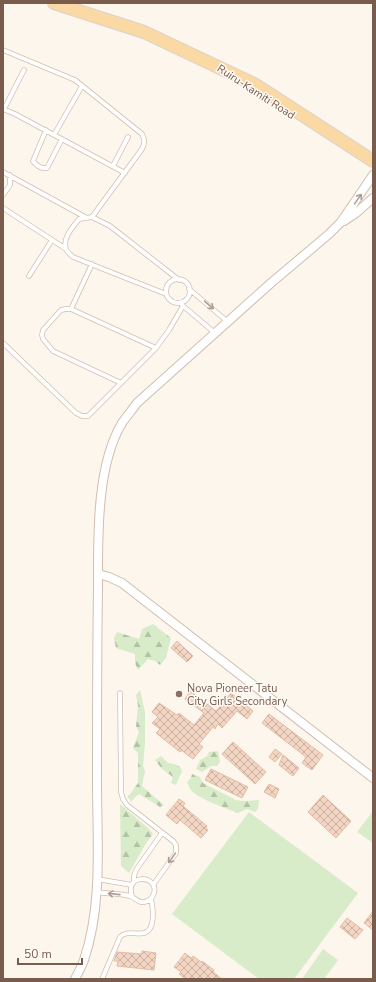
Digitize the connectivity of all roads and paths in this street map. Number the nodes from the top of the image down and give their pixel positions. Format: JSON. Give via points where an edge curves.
{"nodes":[{"id":1,"x":54,"y":3,"type":"edge"},
{"id":2,"x":3,"y":50,"type":"edge"},
{"id":3,"x":214,"y":64,"type":"junction"},
{"id":4,"x":24,"y":70,"type":"dead end"},
{"id":5,"x":82,"y":86,"type":"junction"},
{"id":6,"x":4,"y":109,"type":"edge"},
{"id":7,"x":46,"y":130,"type":"junction"},
{"id":8,"x":54,"y":135,"type":"junction"},
{"id":9,"x":128,"y":137,"type":"dead end"},
{"id":10,"x":62,"y":139,"type":"junction"},
{"id":11,"x":373,"y":161,"type":"edge"},
{"id":12,"x":113,"y":166,"type":"junction"},
{"id":13,"x":373,"y":169,"type":"edge"},
{"id":14,"x":3,"y":172,"type":"edge"},
{"id":15,"x":125,"y":173,"type":"junction"},
{"id":16,"x":10,"y":175,"type":"junction"},
{"id":17,"x":373,"y":175,"type":"edge"},
{"id":18,"x":3,"y":195,"type":"edge"},
{"id":19,"x":373,"y":198,"type":"edge"},
{"id":20,"x":3,"y":208,"type":"edge"},
{"id":21,"x":86,"y":217,"type":"junction"},
{"id":22,"x":92,"y":217,"type":"junction"},
{"id":23,"x":341,"y":222,"type":"junction"},
{"id":24,"x":52,"y":240,"type":"junction"},
{"id":25,"x":66,"y":249,"type":"junction"},
{"id":26,"x":92,"y":264,"type":"junction"},
{"id":27,"x":29,"y":276,"type":"dead end"},
{"id":28,"x":179,"y":280,"type":"junction"},
{"id":29,"x":189,"y":289,"type":"junction"},
{"id":30,"x":166,"y":294,"type":"junction"},
{"id":31,"x":182,"y":304,"type":"junction"},
{"id":32,"x":71,"y":309,"type":"junction"},
{"id":33,"x":228,"y":322,"type":"junction"},
{"id":34,"x":215,"y":333,"type":"junction"},
{"id":35,"x":3,"y":343,"type":"edge"},
{"id":36,"x":156,"y":348,"type":"junction"},
{"id":37,"x":121,"y":383,"type":"junction"},
{"id":38,"x":98,"y":574,"type":"junction"},
{"id":39,"x":120,"y":694,"type":"dead end"},
{"id":40,"x":373,"y":778,"type":"edge"},
{"id":41,"x":162,"y":833,"type":"junction"},
{"id":42,"x":97,"y":879,"type":"junction"},
{"id":43,"x":133,"y":883,"type":"junction"},
{"id":44,"x":153,"y":885,"type":"junction"},
{"id":45,"x":96,"y":892,"type":"junction"},
{"id":46,"x":132,"y":896,"type":"junction"},
{"id":47,"x":151,"y":899,"type":"junction"},
{"id":48,"x":75,"y":979,"type":"edge"},
{"id":49,"x":102,"y":979,"type":"edge"}],
"edges":[{"from":1,"to":3,"type":"main road","via":[[144,32]]},
{"from":2,"to":5,"type":"lane","via":[[75,80]]},
{"from":3,"to":11,"type":"main road","name":"Ruiru-Kamiti Road","via":[[256,85]]},
{"from":3,"to":13,"type":"main road","name":"Ruiru-Kamiti Road"},
{"from":4,"to":6,"type":"lane"},
{"from":5,"to":8,"type":"lane"},
{"from":5,"to":15,"type":"lane","via":[[142,134],[145,140]]},
{"from":6,"to":7,"type":"lane"},
{"from":7,"to":8,"type":"lane"},
{"from":7,"to":10,"type":"lane","via":[[32,161],[39,166],[47,168]]},
{"from":8,"to":10,"type":"lane"},
{"from":9,"to":12,"type":"lane"},
{"from":10,"to":12,"type":"lane"},
{"from":12,"to":15,"type":"lane"},
{"from":14,"to":16,"type":"lane"},
{"from":15,"to":22,"type":"lane"},
{"from":16,"to":18,"type":"lane","via":[[10,185]]},
{"from":16,"to":21,"type":"lane"},
{"from":23,"to":17,"type":"street","one_way":true},
{"from":19,"to":23,"type":"street"},
{"from":20,"to":24,"type":"lane"},
{"from":21,"to":22,"type":"lane"},
{"from":21,"to":25,"type":"lane","via":[[79,219],[67,235]]},
{"from":22,"to":28,"type":"lane","via":[[110,226]]},
{"from":23,"to":33,"type":"street"},
{"from":24,"to":25,"type":"lane"},
{"from":24,"to":27,"type":"lane"},
{"from":25,"to":26,"type":"lane","via":[[73,257]]},
{"from":26,"to":30,"type":"lane"},
{"from":26,"to":32,"type":"lane"},
{"from":28,"to":29,"type":"lane","via":[[186,282]]},
{"from":28,"to":30,"type":"lane","via":[[166,286]]},
{"from":29,"to":31,"type":"lane","via":[[189,296]]},
{"from":29,"to":33,"type":"lane","one_way":true},
{"from":30,"to":31,"type":"lane","via":[[170,300]]},
{"from":31,"to":34,"type":"lane"},
{"from":31,"to":36,"type":"lane","via":[[169,330]]},
{"from":32,"to":36,"type":"lane"},
{"from":32,"to":37,"type":"lane","via":[[61,310],[43,330],[43,339],[53,351]]},
{"from":33,"to":34,"type":"street"},
{"from":34,"to":38,"type":"street","via":[[137,404],[122,424],[110,452],[103,482]]},
{"from":35,"to":37,"type":"lane","via":[[82,416],[88,416]]},
{"from":36,"to":37,"type":"lane"},
{"from":38,"to":40,"type":"street","via":[[122,583]]},
{"from":38,"to":42,"type":"street"},
{"from":39,"to":41,"type":"lane","via":[[123,799]]},
{"from":41,"to":43,"type":"lane","via":[[136,870]]},
{"from":41,"to":44,"type":"lane","one_way":true,"via":[[173,841],[177,849]]},
{"from":42,"to":43,"type":"lane"},
{"from":42,"to":45,"type":"street"},
{"from":43,"to":44,"type":"lane","via":[[137,879],[145,879]]},
{"from":43,"to":46,"type":"lane","via":[[130,892]]},
{"from":44,"to":47,"type":"lane"},
{"from":46,"to":45,"type":"lane","one_way":true},
{"from":45,"to":48,"type":"street","via":[[84,960]]},
{"from":46,"to":47,"type":"lane","via":[[138,902]]},
{"from":47,"to":49,"type":"lane","via":[[153,913],[149,928],[144,933],[125,933],[120,937]]}]}
